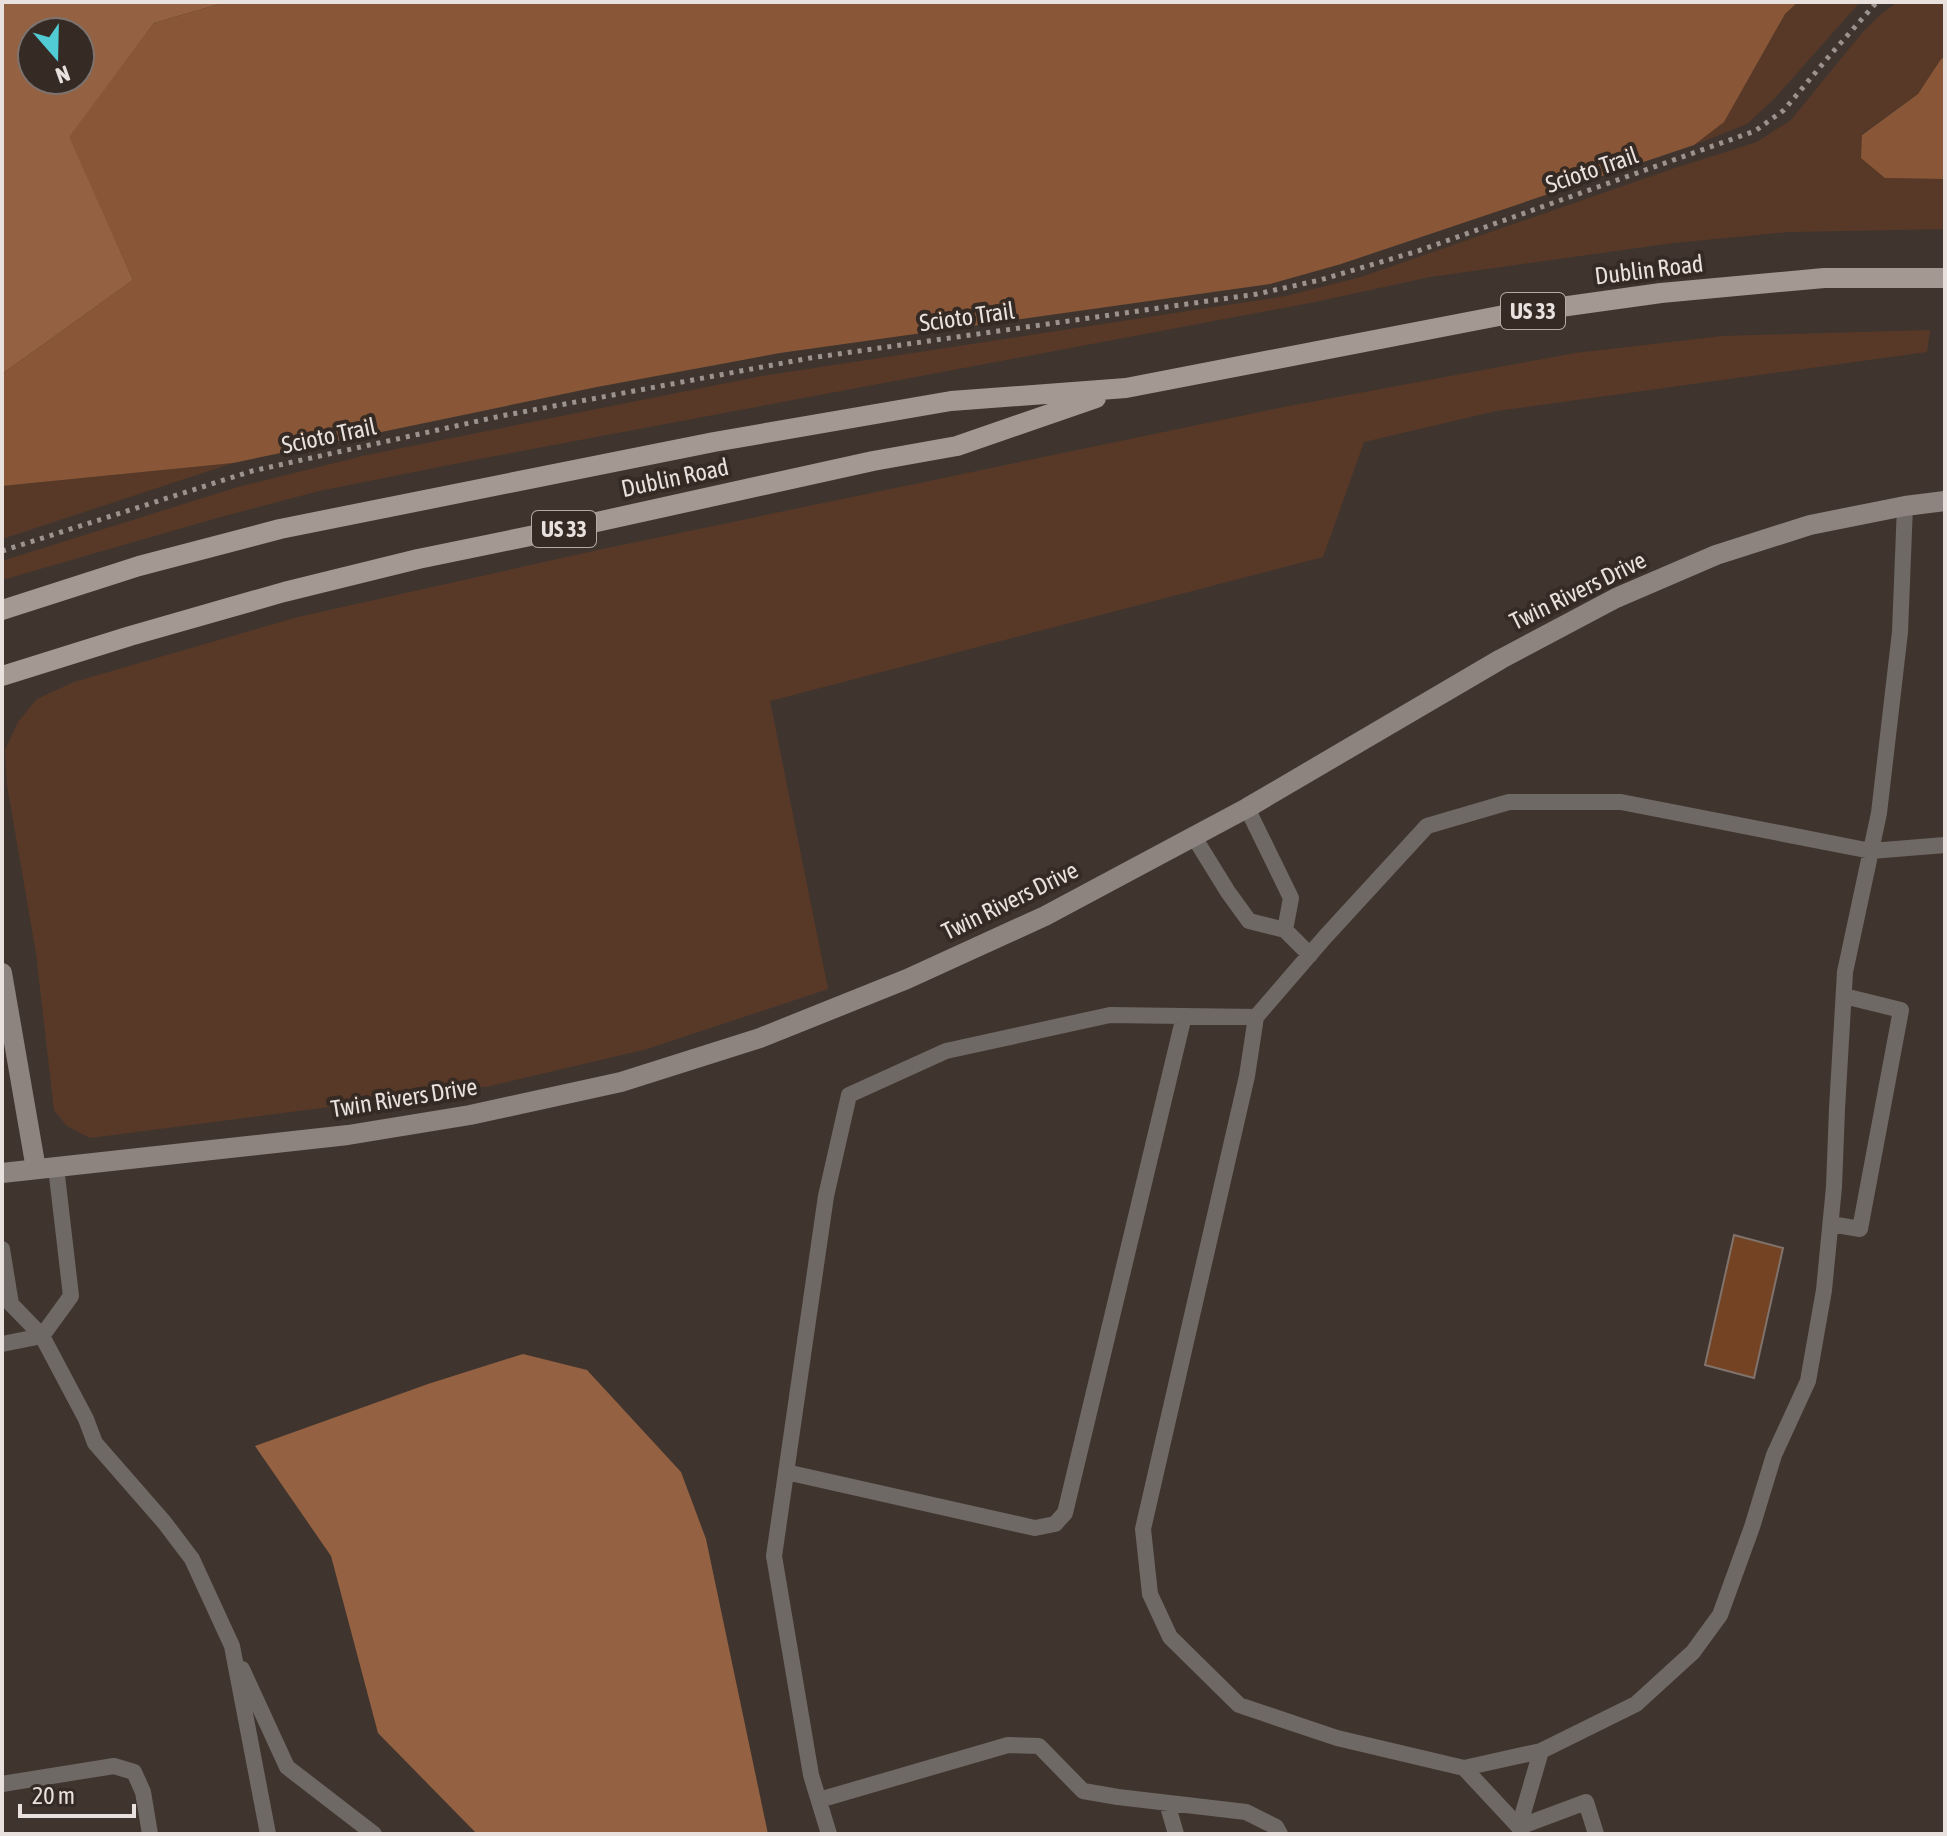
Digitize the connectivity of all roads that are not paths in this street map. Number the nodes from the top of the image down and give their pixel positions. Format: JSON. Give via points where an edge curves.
{"nodes":[{"id":1,"x":1945,"y":278,"type":"edge"},
{"id":2,"x":1126,"y":388,"type":"junction"},
{"id":3,"x":1945,"y":501,"type":"edge"},
{"id":4,"x":1905,"y":506,"type":"junction"},
{"id":5,"x":2,"y":610,"type":"edge"},
{"id":6,"x":2,"y":676,"type":"edge"},
{"id":7,"x":1247,"y":808,"type":"junction"},
{"id":8,"x":1194,"y":837,"type":"junction"},
{"id":9,"x":1945,"y":845,"type":"edge"},
{"id":10,"x":1871,"y":851,"type":"junction"},
{"id":11,"x":1285,"y":930,"type":"junction"},
{"id":12,"x":1310,"y":955,"type":"junction"},
{"id":13,"x":2,"y":973,"type":"edge"},
{"id":14,"x":1844,"y":996,"type":"junction"},
{"id":15,"x":1184,"y":1016,"type":"junction"},
{"id":16,"x":1256,"y":1017,"type":"junction"},
{"id":17,"x":46,"y":1168,"type":"junction"},
{"id":18,"x":2,"y":1173,"type":"edge"},
{"id":19,"x":1831,"y":1224,"type":"junction"},
{"id":20,"x":2,"y":1249,"type":"edge"},
{"id":21,"x":42,"y":1336,"type":"junction"},
{"id":22,"x":2,"y":1344,"type":"edge"},
{"id":23,"x":786,"y":1472,"type":"junction"},
{"id":24,"x":232,"y":1646,"type":"junction"},
{"id":25,"x":1541,"y":1751,"type":"junction"},
{"id":26,"x":1464,"y":1768,"type":"junction"},
{"id":27,"x":2,"y":1784,"type":"edge"},
{"id":28,"x":819,"y":1800,"type":"junction"},
{"id":29,"x":1167,"y":1803,"type":"junction"},
{"id":30,"x":1520,"y":1831,"type":"edge"},
{"id":31,"x":150,"y":1834,"type":"edge"},
{"id":32,"x":268,"y":1834,"type":"edge"},
{"id":33,"x":374,"y":1834,"type":"edge"},
{"id":34,"x":829,"y":1834,"type":"edge"},
{"id":35,"x":1176,"y":1834,"type":"edge"},
{"id":36,"x":1280,"y":1834,"type":"edge"},
{"id":37,"x":1596,"y":1834,"type":"edge"}],
"edges":[{"from":1,"to":2,"type":"main road","name":"Dublin Road","number":"US 33","via":[[1824,278],[1661,293],[1504,315]]},
{"from":2,"to":5,"type":"main road","name":"Dublin Road","number":"US 33","via":[[951,401],[714,442],[280,529]]},
{"from":2,"to":6,"type":"main road","name":"Dublin Road","number":"US 33","via":[[957,446],[418,559],[284,592]]},
{"from":3,"to":4,"type":"street","name":"Twin Rivers Drive"},
{"from":4,"to":7,"type":"street","name":"Twin Rivers Drive","via":[[1810,525],[1716,555],[1616,598]]},
{"from":4,"to":10,"type":"lane","via":[[1900,632]]},
{"from":7,"to":8,"type":"street","name":"Twin Rivers Drive"},
{"from":7,"to":11,"type":"lane","via":[[1291,898]]},
{"from":8,"to":11,"type":"lane","via":[[1249,921]]},
{"from":8,"to":17,"type":"street","name":"Twin Rivers Drive","via":[[1045,916],[907,979],[760,1038],[621,1082],[348,1135]]},
{"from":9,"to":10,"type":"lane"},
{"from":10,"to":12,"type":"lane","via":[[1621,802],[1509,802],[1427,826]]},
{"from":10,"to":14,"type":"lane"},
{"from":11,"to":12,"type":"lane"},
{"from":12,"to":16,"type":"lane"},
{"from":13,"to":17,"type":"street"},
{"from":14,"to":19,"type":"lane"},
{"from":14,"to":19,"type":"lane","via":[[1901,1010],[1860,1229]]},
{"from":15,"to":16,"type":"lane"},
{"from":15,"to":23,"type":"lane","via":[[1110,1015],[946,1051],[849,1095],[826,1196]]},
{"from":15,"to":23,"type":"lane","via":[[1065,1513],[1055,1524],[1035,1528]]},
{"from":16,"to":26,"type":"lane","via":[[1143,1529],[1150,1594],[1170,1637],[1239,1705],[1337,1738]]},
{"from":17,"to":18,"type":"street","name":"Twin Rivers Drive"},
{"from":17,"to":21,"type":"lane","via":[[71,1296]]},
{"from":19,"to":25,"type":"lane","via":[[1808,1381],[1774,1455],[1720,1615],[1693,1652],[1636,1704]]},
{"from":20,"to":21,"type":"lane","via":[[11,1304]]},
{"from":21,"to":22,"type":"lane"},
{"from":21,"to":24,"type":"lane","via":[[95,1443],[192,1559]]},
{"from":23,"to":28,"type":"lane","via":[[774,1556]]},
{"from":24,"to":32,"type":"lane"},
{"from":24,"to":33,"type":"lane","via":[[287,1767]]},
{"from":25,"to":26,"type":"lane"},
{"from":25,"to":30,"type":"lane"},
{"from":26,"to":30,"type":"lane"},
{"from":27,"to":31,"type":"lane","via":[[114,1766],[134,1772]]},
{"from":28,"to":29,"type":"lane","via":[[1008,1745],[1039,1746],[1083,1791]]},
{"from":28,"to":34,"type":"lane"},
{"from":29,"to":35,"type":"lane"},
{"from":29,"to":36,"type":"lane","via":[[1246,1812]]},
{"from":30,"to":37,"type":"lane","via":[[1586,1802]]}]}
